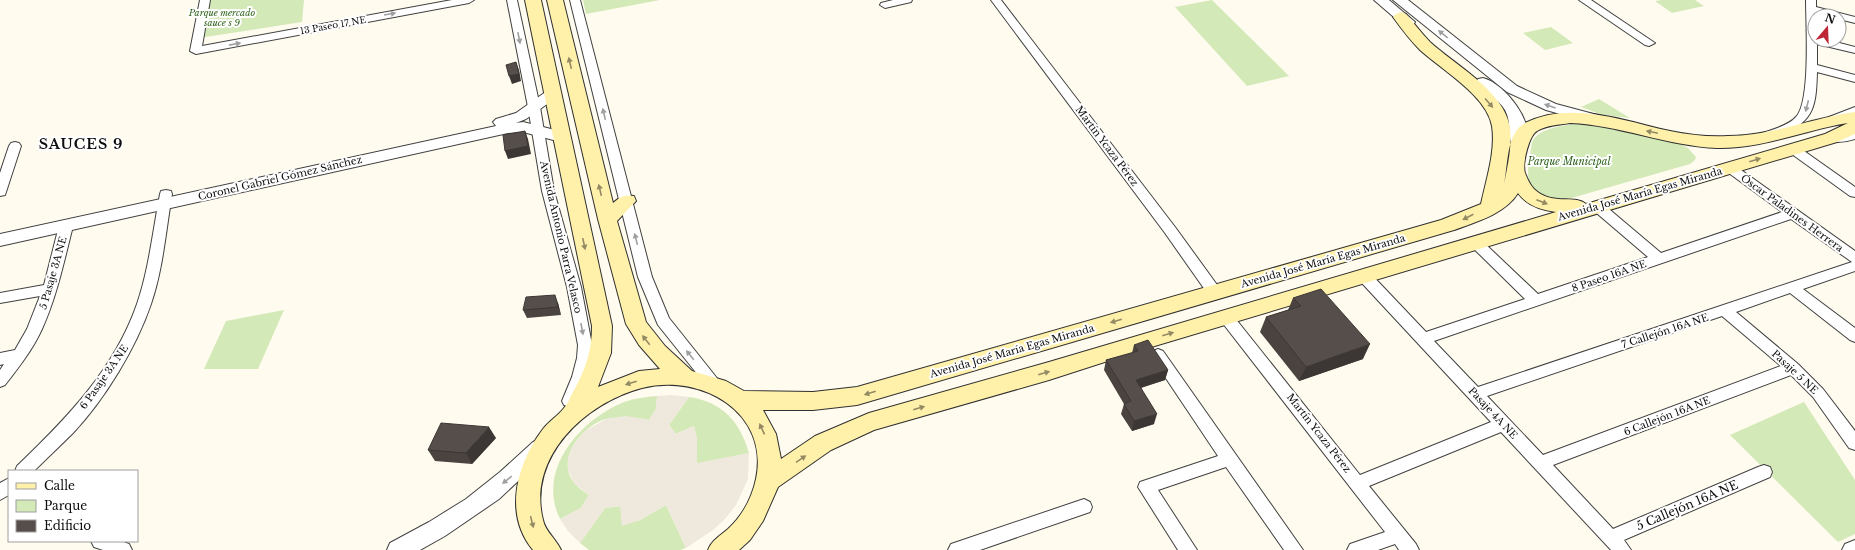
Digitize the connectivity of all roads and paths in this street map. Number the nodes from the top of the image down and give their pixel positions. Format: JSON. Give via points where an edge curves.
{"nodes":[{"id":1,"x":205,"y":0,"type":"edge"},
{"id":2,"x":469,"y":0,"type":"edge"},
{"id":3,"x":512,"y":0,"type":"edge"},
{"id":4,"x":533,"y":0,"type":"edge"},
{"id":5,"x":555,"y":0,"type":"edge"},
{"id":6,"x":575,"y":0,"type":"edge"},
{"id":7,"x":907,"y":0,"type":"edge"},
{"id":8,"x":996,"y":0,"type":"edge"},
{"id":9,"x":1381,"y":0,"type":"edge"},
{"id":10,"x":1400,"y":0,"type":"edge"},
{"id":11,"x":1584,"y":0,"type":"edge"},
{"id":12,"x":1811,"y":4,"type":"edge"},
{"id":13,"x":885,"y":5,"type":"dead end"},
{"id":14,"x":1401,"y":17,"type":"junction"},
{"id":15,"x":1855,"y":20,"type":"edge"},
{"id":16,"x":1649,"y":43,"type":"dead end"},
{"id":17,"x":1813,"y":48,"type":"edge"},
{"id":18,"x":1812,"y":67,"type":"junction"},
{"id":19,"x":1855,"y":79,"type":"edge"},
{"id":20,"x":552,"y":94,"type":"junction"},
{"id":21,"x":534,"y":107,"type":"junction"},
{"id":22,"x":1855,"y":111,"type":"edge"},
{"id":23,"x":1855,"y":117,"type":"edge"},
{"id":24,"x":1601,"y":120,"type":"junction"},
{"id":25,"x":1833,"y":120,"type":"junction"},
{"id":26,"x":537,"y":130,"type":"junction"},
{"id":27,"x":561,"y":137,"type":"junction"},
{"id":28,"x":1676,"y":137,"type":"junction"},
{"id":29,"x":1848,"y":137,"type":"edge"},
{"id":30,"x":1763,"y":138,"type":"junction"},
{"id":31,"x":1519,"y":143,"type":"junction"},
{"id":32,"x":15,"y":146,"type":"dead end"},
{"id":33,"x":1792,"y":149,"type":"junction"},
{"id":34,"x":5,"y":161,"type":"edge"},
{"id":35,"x":1730,"y":168,"type":"junction"},
{"id":36,"x":1516,"y":175,"type":"junction"},
{"id":37,"x":1704,"y":175,"type":"junction"},
{"id":38,"x":0,"y":192,"type":"edge"},
{"id":39,"x":1855,"y":193,"type":"edge"},
{"id":40,"x":166,"y":199,"type":"junction"},
{"id":41,"x":627,"y":201,"type":"junction"},
{"id":42,"x":1490,"y":206,"type":"junction"},
{"id":43,"x":1596,"y":207,"type":"junction"},
{"id":44,"x":1794,"y":213,"type":"junction"},
{"id":45,"x":607,"y":219,"type":"junction"},
{"id":46,"x":66,"y":226,"type":"junction"},
{"id":47,"x":0,"y":229,"type":"edge"},
{"id":48,"x":0,"y":240,"type":"edge"},
{"id":49,"x":1476,"y":243,"type":"junction"},
{"id":50,"x":1855,"y":258,"type":"edge"},
{"id":51,"x":1659,"y":259,"type":"junction"},
{"id":52,"x":1855,"y":266,"type":"edge"},
{"id":53,"x":1364,"y":276,"type":"junction"},
{"id":54,"x":1791,"y":287,"type":"junction"},
{"id":55,"x":50,"y":289,"type":"junction"},
{"id":56,"x":1215,"y":293,"type":"junction"},
{"id":57,"x":0,"y":298,"type":"edge"},
{"id":58,"x":1536,"y":301,"type":"junction"},
{"id":59,"x":1724,"y":311,"type":"junction"},
{"id":60,"x":1226,"y":317,"type":"junction"},
{"id":61,"x":1855,"y":336,"type":"edge"},
{"id":62,"x":1423,"y":339,"type":"junction"},
{"id":63,"x":1148,"y":340,"type":"junction"},
{"id":64,"x":19,"y":355,"type":"junction"},
{"id":65,"x":0,"y":359,"type":"edge"},
{"id":66,"x":1793,"y":368,"type":"junction"},
{"id":67,"x":684,"y":377,"type":"junction"},
{"id":68,"x":0,"y":381,"type":"edge"},
{"id":69,"x":715,"y":386,"type":"junction"},
{"id":70,"x":1475,"y":394,"type":"junction"},
{"id":71,"x":740,"y":400,"type":"junction"},
{"id":72,"x":567,"y":418,"type":"junction"},
{"id":73,"x":1503,"y":424,"type":"junction"},
{"id":74,"x":545,"y":443,"type":"junction"},
{"id":75,"x":1855,"y":443,"type":"edge"},
{"id":76,"x":1229,"y":460,"type":"junction"},
{"id":77,"x":1540,"y":464,"type":"junction"},
{"id":78,"x":24,"y":470,"type":"edge"},
{"id":79,"x":1764,"y":472,"type":"dead end"},
{"id":80,"x":768,"y":481,"type":"junction"},
{"id":81,"x":1358,"y":483,"type":"junction"},
{"id":82,"x":758,"y":507,"type":"junction"},
{"id":83,"x":1084,"y":507,"type":"dead end"},
{"id":84,"x":1398,"y":535,"type":"junction"},
{"id":85,"x":1610,"y":538,"type":"junction"},
{"id":86,"x":103,"y":542,"type":"edge"},
{"id":87,"x":1855,"y":548,"type":"edge"},
{"id":88,"x":123,"y":550,"type":"edge"},
{"id":89,"x":398,"y":550,"type":"edge"},
{"id":90,"x":549,"y":550,"type":"edge"},
{"id":91,"x":720,"y":550,"type":"edge"},
{"id":92,"x":741,"y":550,"type":"edge"},
{"id":93,"x":957,"y":550,"type":"edge"},
{"id":94,"x":1188,"y":550,"type":"edge"},
{"id":95,"x":1294,"y":550,"type":"edge"},
{"id":96,"x":1356,"y":550,"type":"edge"},
{"id":97,"x":1410,"y":550,"type":"edge"},
{"id":98,"x":1622,"y":550,"type":"edge"},
{"id":99,"x":1851,"y":550,"type":"edge"}],
"edges":[{"from":1,"to":2,"type":"street","name":"13 Paseo 17 NE","one_way":true,"via":[[196,51]]},
{"from":3,"to":21,"type":"street","name":"Avenida Antonio Parra Velasco","one_way":true},
{"from":4,"to":20,"type":"main road","name":"Avenida Antonio Parra Velasco"},
{"from":45,"to":5,"type":"main road","one_way":true},
{"from":41,"to":6,"type":"street","one_way":true},
{"from":7,"to":13,"type":"street"},
{"from":8,"to":56,"type":"street","name":"Martín Ycaza Pérez"},
{"from":9,"to":14,"type":"street"},
{"from":24,"to":10,"type":"street","one_way":true,"via":[[1551,107],[1512,89]]},
{"from":11,"to":16,"type":"street"},
{"from":12,"to":15,"type":"street"},
{"from":14,"to":31,"type":"street","via":[[1490,86],[1508,104],[1518,120]]},
{"from":14,"to":42,"type":"main road","one_way":true,"via":[[1428,49],[1496,110],[1501,136]]},
{"from":17,"to":18,"type":"street"},
{"from":18,"to":19,"type":"street"},
{"from":18,"to":30,"type":"street","one_way":true,"via":[[1809,100],[1802,119]]},
{"from":20,"to":21,"type":"street","name":"Coronel Gabriel Gómez Sánchez"},
{"from":20,"to":27,"type":"main road","name":"Avenida Antonio Parra Velasco"},
{"from":21,"to":26,"type":"street","name":"Avenida Antonio Parra Velasco"},
{"from":21,"to":40,"type":"street","name":"Coronel Gabriel Gómez Sánchez","via":[[512,120]]},
{"from":22,"to":25,"type":"street"},
{"from":23,"to":25,"type":"main road"},
{"from":28,"to":24,"type":"main road","one_way":true},
{"from":24,"to":31,"type":"main road","via":[[1557,119],[1525,130]]},
{"from":25,"to":30,"type":"main road"},
{"from":26,"to":27,"type":"street","name":"Coronel Gabriel Gómez Sánchez"},
{"from":26,"to":40,"type":"street","name":"Coronel Gabriel Gómez Sánchez","via":[[523,127],[508,128]]},
{"from":26,"to":72,"type":"street","name":"Avenida Antonio Parra Velasco","one_way":true,"via":[[548,191],[574,287],[585,345],[585,358]]},
{"from":27,"to":72,"type":"main road","name":"Avenida Antonio Parra Velasco","one_way":true,"via":[[602,326],[602,345],[596,363],[585,390]]},
{"from":28,"to":30,"type":"main road","via":[[1713,142]]},
{"from":28,"to":37,"type":"main road","via":[[1699,146],[1708,154],[1711,166]]},
{"from":29,"to":33,"type":"main road","name":"Avenida José María Egas Miranda"},
{"from":31,"to":36,"type":"main road","name":"Avenida José María Egas Miranda"},
{"from":32,"to":34,"type":"street"},
{"from":35,"to":33,"type":"main road","name":"Avenida José María Egas Miranda","one_way":true},
{"from":33,"to":39,"type":"street"},
{"from":34,"to":38,"type":"street"},
{"from":35,"to":37,"type":"main road","name":"Avenida José María Egas Miranda"},
{"from":35,"to":44,"type":"street","name":"Óscar Paladines Herrera"},
{"from":36,"to":42,"type":"main road","name":"Avenida José María Egas Miranda","via":[[1510,192]]},
{"from":36,"to":43,"type":"main road","one_way":true,"via":[[1525,192],[1543,204],[1563,208]]},
{"from":37,"to":43,"type":"main road","name":"Avenida José María Egas Miranda"},
{"from":40,"to":46,"type":"street","name":"Coronel Gabriel Gómez Sánchez"},
{"from":40,"to":47,"type":"street","name":"Coronel Gabriel Gómez Sánchez"},
{"from":40,"to":78,"type":"street","name":"6 Pasaje 3A NE","via":[[144,304],[122,354],[68,427]]},
{"from":41,"to":45,"type":"main road"},
{"from":69,"to":41,"type":"street","one_way":true,"via":[[663,322],[646,277]]},
{"from":42,"to":56,"type":"main road","name":"Avenida José María Egas Miranda","one_way":true,"via":[[1447,225]]},
{"from":43,"to":49,"type":"main road","name":"Avenida José María Egas Miranda"},
{"from":43,"to":51,"type":"street"},
{"from":44,"to":50,"type":"street","name":"Óscar Paladines Herrera"},
{"from":44,"to":51,"type":"street","name":"8 Paseo 16A NE"},
{"from":67,"to":45,"type":"main road","one_way":true,"via":[[654,350],[636,324]]},
{"from":46,"to":48,"type":"street","name":"Coronel Gabriel Gómez Sánchez"},
{"from":46,"to":55,"type":"street","name":"5 Pasaje 3A NE"},
{"from":49,"to":53,"type":"main road","name":"Avenida José María Egas Miranda"},
{"from":49,"to":58,"type":"street"},
{"from":51,"to":58,"type":"street","name":"8 Paseo 16A NE"},
{"from":52,"to":54,"type":"street","name":"7 Callejón 16A NE"},
{"from":53,"to":60,"type":"main road","name":"Avenida José María Egas Miranda"},
{"from":53,"to":62,"type":"street","name":"Pasaje 4A NE"},
{"from":54,"to":59,"type":"street","name":"7 Callejón 16A NE"},
{"from":54,"to":61,"type":"street"},
{"from":55,"to":57,"type":"street"},
{"from":55,"to":64,"type":"street","name":"5 Pasaje 3A NE","via":[[38,322]]},
{"from":56,"to":71,"type":"main road","name":"Avenida José María Egas Miranda","one_way":true,"via":[[858,396],[804,402]]},
{"from":58,"to":62,"type":"street","name":"8 Paseo 16A NE"},
{"from":59,"to":66,"type":"street","name":"Pasaje 5 NE"},
{"from":59,"to":70,"type":"street","name":"7 Callejón 16A NE"},
{"from":63,"to":60,"type":"main road","name":"Avenida José María Egas Miranda","one_way":true},
{"from":60,"to":81,"type":"street","name":"Martín Ycaza Pérez"},
{"from":62,"to":70,"type":"street","name":"Pasaje 4A NE"},
{"from":63,"to":76,"type":"street"},
{"from":80,"to":63,"type":"main road","name":"Avenida José María Egas Miranda","one_way":true,"via":[[823,443],[869,422],[1049,372]]},
{"from":64,"to":65,"type":"street"},
{"from":64,"to":68,"type":"street","name":"5 Pasaje 3A NE"},
{"from":66,"to":75,"type":"street","name":"Pasaje 5 NE","via":[[1818,393]]},
{"from":66,"to":77,"type":"street","name":"6 Callejón 16A NE"},
{"from":67,"to":69,"type":"main road"},
{"from":67,"to":72,"type":"main road","one_way":true,"via":[[646,378],[607,391]]},
{"from":69,"to":71,"type":"main road"},
{"from":70,"to":73,"type":"street","name":"Pasaje 4A NE"},
{"from":80,"to":71,"type":"main road","one_way":true,"via":[[770,454],[764,430],[750,409]]},
{"from":72,"to":74,"type":"main road"},
{"from":73,"to":77,"type":"street","name":"Pasaje 4A NE"},
{"from":73,"to":81,"type":"street"},
{"from":74,"to":89,"type":"street","one_way":true,"via":[[512,475],[460,516],[430,535]]},
{"from":74,"to":90,"type":"main road","one_way":true,"via":[[531,472],[527,502],[534,531]]},
{"from":76,"to":94,"type":"street","via":[[1146,487]]},
{"from":76,"to":95,"type":"street"},
{"from":77,"to":85,"type":"street","name":"Pasaje 4A NE"},
{"from":79,"to":85,"type":"street","name":"5 Callejón 16A NE"},
{"from":80,"to":82,"type":"main road"},
{"from":81,"to":84,"type":"street","name":"Martín Ycaza Pérez"},
{"from":82,"to":91,"type":"main road","via":[[740,532]]},
{"from":82,"to":92,"type":"main road"},
{"from":83,"to":93,"type":"street"},
{"from":84,"to":96,"type":"street"},
{"from":84,"to":97,"type":"street","name":"Martín Ycaza Pérez"},
{"from":85,"to":98,"type":"street","name":"Pasaje 4A NE"},
{"from":86,"to":88,"type":"street"},
{"from":87,"to":99,"type":"street"}]}
